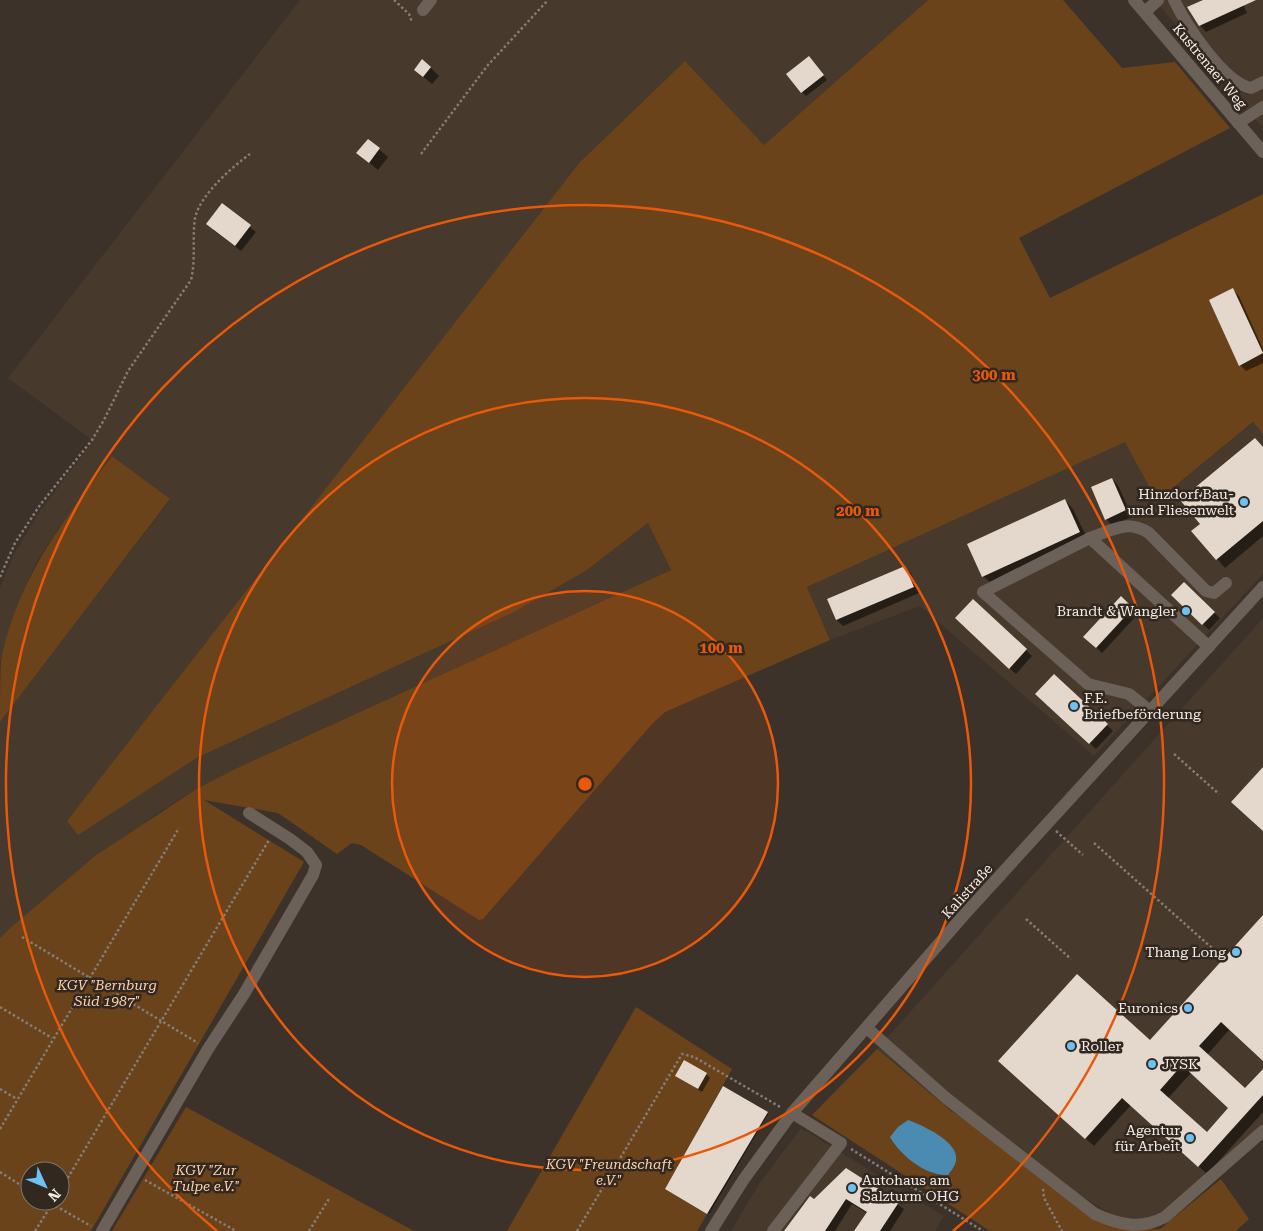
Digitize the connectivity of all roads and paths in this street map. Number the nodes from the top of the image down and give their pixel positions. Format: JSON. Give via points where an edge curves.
{"nodes":[{"id":1,"x":394,"y":0,"type":"edge"},
{"id":2,"x":548,"y":0,"type":"edge"},
{"id":3,"x":1134,"y":0,"type":"edge"},
{"id":4,"x":1158,"y":0,"type":"edge"},
{"id":5,"x":1174,"y":0,"type":"edge"},
{"id":6,"x":1145,"y":12,"type":"junction"},
{"id":7,"x":412,"y":22,"type":"dead end"},
{"id":8,"x":1263,"y":82,"type":"edge"},
{"id":9,"x":1263,"y":107,"type":"edge"},
{"id":10,"x":1238,"y":122,"type":"junction"},
{"id":11,"x":1263,"y":152,"type":"edge"},
{"id":12,"x":250,"y":154,"type":"dead end"},
{"id":13,"x":421,"y":154,"type":"dead end"},
{"id":14,"x":1090,"y":538,"type":"junction"},
{"id":15,"x":0,"y":577,"type":"edge"},
{"id":16,"x":1226,"y":583,"type":"dead end"},
{"id":17,"x":1263,"y":587,"type":"edge"},
{"id":18,"x":1209,"y":647,"type":"junction"},
{"id":19,"x":1150,"y":711,"type":"junction"},
{"id":20,"x":1174,"y":754,"type":"dead end"},
{"id":21,"x":1219,"y":794,"type":"dead end"},
{"id":22,"x":249,"y":813,"type":"dead end"},
{"id":23,"x":1048,"y":824,"type":"junction"},
{"id":24,"x":179,"y":828,"type":"dead end"},
{"id":25,"x":275,"y":830,"type":"junction"},
{"id":26,"x":1094,"y":843,"type":"dead end"},
{"id":27,"x":1083,"y":855,"type":"dead end"},
{"id":28,"x":1026,"y":919,"type":"dead end"},
{"id":29,"x":22,"y":937,"type":"dead end"},
{"id":30,"x":1212,"y":948,"type":"dead end"},
{"id":31,"x":1071,"y":959,"type":"dead end"},
{"id":32,"x":90,"y":979,"type":"junction"},
{"id":33,"x":0,"y":1007,"type":"edge"},
{"id":34,"x":161,"y":1021,"type":"junction"},
{"id":35,"x":868,"y":1028,"type":"junction"},
{"id":36,"x":52,"y":1038,"type":"junction"},
{"id":37,"x":208,"y":1049,"type":"junction"},
{"id":38,"x":0,"y":1089,"type":"edge"},
{"id":39,"x":17,"y":1100,"type":"junction"},
{"id":40,"x":792,"y":1114,"type":"junction"},
{"id":41,"x":0,"y":1129,"type":"edge"},
{"id":42,"x":1263,"y":1130,"type":"edge"},
{"id":43,"x":841,"y":1143,"type":"junction"},
{"id":44,"x":1040,"y":1170,"type":"junction"},
{"id":45,"x":0,"y":1172,"type":"edge"},
{"id":46,"x":70,"y":1174,"type":"edge"},
{"id":47,"x":143,"y":1179,"type":"dead end"},
{"id":48,"x":20,"y":1185,"type":"edge"},
{"id":49,"x":330,"y":1198,"type":"dead end"},
{"id":50,"x":48,"y":1211,"type":"edge"},
{"id":51,"x":67,"y":1211,"type":"edge"},
{"id":52,"x":98,"y":1229,"type":"edge"},
{"id":53,"x":36,"y":1231,"type":"edge"},
{"id":54,"x":236,"y":1231,"type":"edge"},
{"id":55,"x":309,"y":1231,"type":"edge"},
{"id":56,"x":577,"y":1231,"type":"edge"},
{"id":57,"x":711,"y":1231,"type":"edge"},
{"id":58,"x":772,"y":1231,"type":"edge"},
{"id":59,"x":983,"y":1231,"type":"edge"},
{"id":60,"x":1062,"y":1231,"type":"edge"}],
"edges":[{"from":1,"to":7,"type":"path","via":[[409,14]]},
{"from":2,"to":13,"type":"path","via":[[488,65]]},
{"from":3,"to":6,"type":"street","name":"Kustrenaer Weg"},
{"from":4,"to":6,"type":"street"},
{"from":5,"to":8,"type":"street","via":[[1197,39],[1238,83],[1251,88]]},
{"from":6,"to":10,"type":"street","name":"Kustrenaer Weg"},
{"from":9,"to":10,"type":"street"},
{"from":10,"to":11,"type":"street","name":"Kustrenaer Weg"},
{"from":12,"to":15,"type":"path","via":[[231,168],[201,204],[195,218],[195,265],[191,280],[128,371],[92,440],[40,505],[16,543]]},
{"from":14,"to":16,"type":"street","via":[[1129,524],[1138,526],[1206,590],[1214,593]]},
{"from":14,"to":18,"type":"street"},
{"from":14,"to":19,"type":"street","via":[[983,592],[1088,684],[1129,694]]},
{"from":17,"to":18,"type":"street","name":"Kalistraße"},
{"from":18,"to":19,"type":"street","name":"Kalistraße"},
{"from":19,"to":23,"type":"street","name":"Kalistraße"},
{"from":20,"to":21,"type":"path"},
{"from":22,"to":25,"type":"street"},
{"from":23,"to":27,"type":"path"},
{"from":23,"to":35,"type":"street","name":"Kalistraße"},
{"from":24,"to":32,"type":"path"},
{"from":25,"to":34,"type":"path"},
{"from":25,"to":37,"type":"street","via":[[314,859],[313,875]]},
{"from":26,"to":30,"type":"path"},
{"from":28,"to":31,"type":"path"},
{"from":29,"to":32,"type":"path"},
{"from":32,"to":34,"type":"path"},
{"from":32,"to":36,"type":"path"},
{"from":33,"to":36,"type":"path"},
{"from":34,"to":37,"type":"path"},
{"from":34,"to":46,"type":"path"},
{"from":35,"to":40,"type":"street","name":"Kalistraße"},
{"from":35,"to":44,"type":"street","via":[[946,1098]]},
{"from":36,"to":39,"type":"path"},
{"from":37,"to":52,"type":"street"},
{"from":38,"to":39,"type":"path"},
{"from":39,"to":41,"type":"path"},
{"from":40,"to":43,"type":"street"},
{"from":40,"to":56,"type":"path","via":[[694,1057],[682,1054]]},
{"from":40,"to":57,"type":"street","name":"Kalistraße"},
{"from":42,"to":44,"type":"street","via":[[1165,1217],[1136,1227],[1117,1224],[1095,1214]]},
{"from":43,"to":58,"type":"street"},
{"from":43,"to":59,"type":"path"},
{"from":44,"to":60,"type":"path","via":[[1044,1198]]},
{"from":45,"to":48,"type":"path"},
{"from":47,"to":54,"type":"path"},
{"from":49,"to":55,"type":"path"},
{"from":50,"to":53,"type":"path"},
{"from":51,"to":52,"type":"path"}]}
